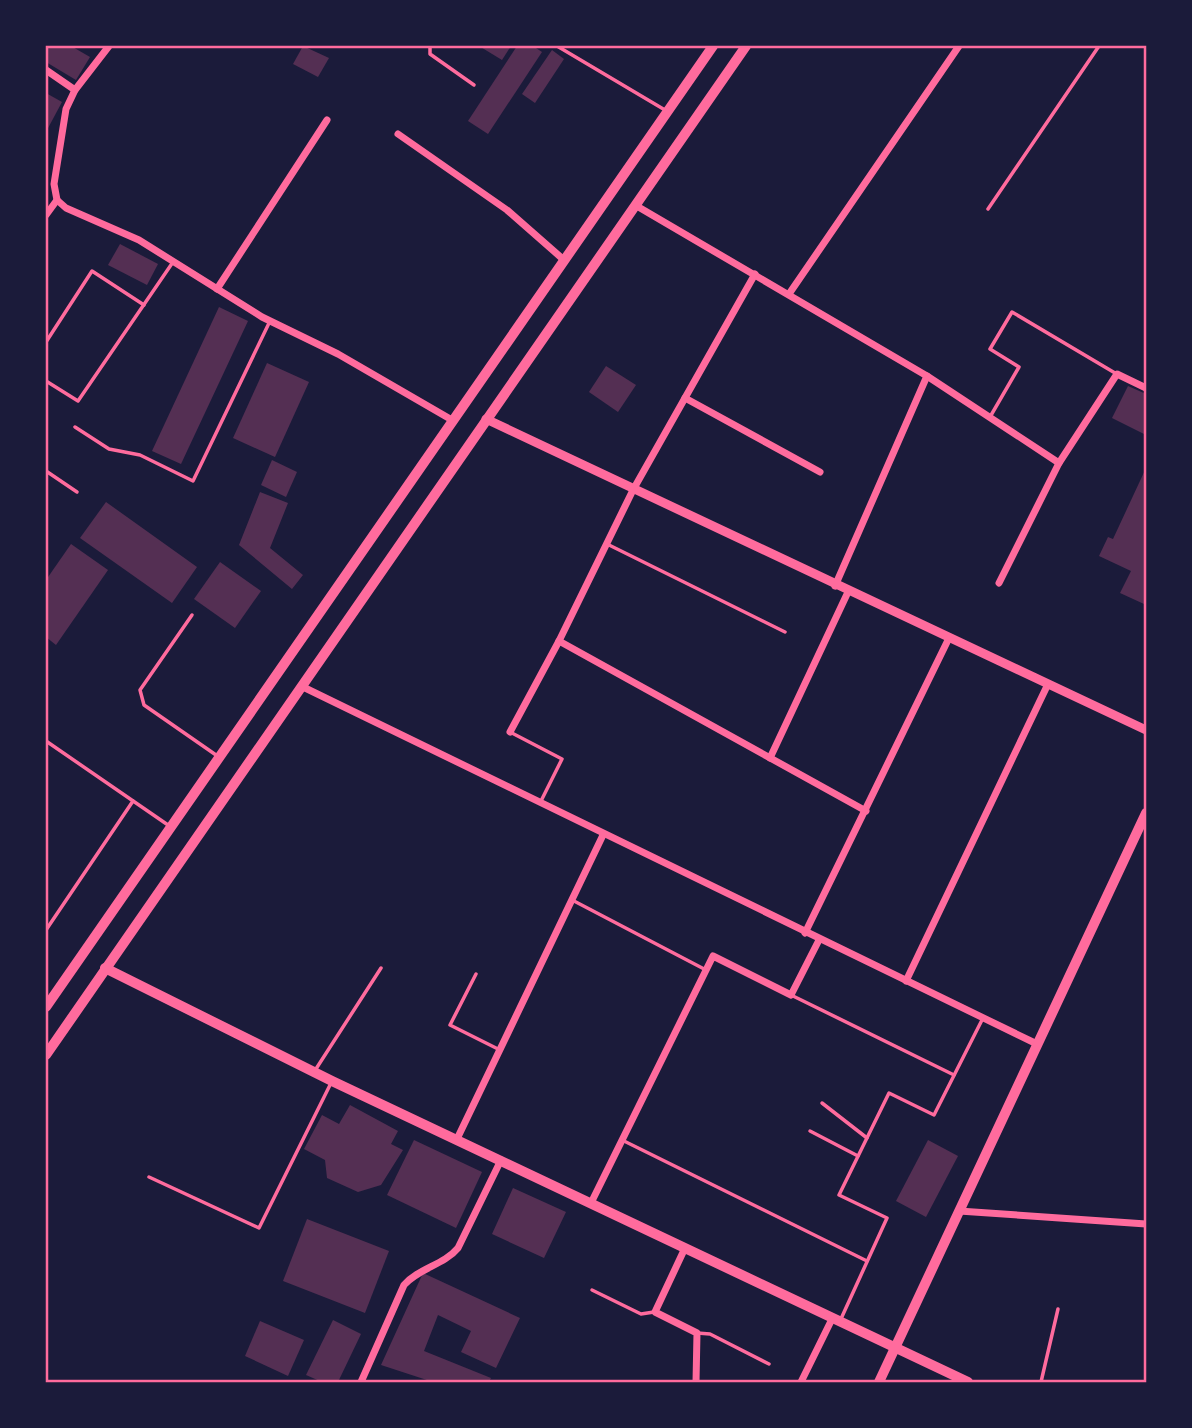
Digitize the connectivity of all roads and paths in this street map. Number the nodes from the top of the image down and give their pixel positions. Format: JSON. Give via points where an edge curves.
{"nodes":[{"id":1,"x":109,"y":46,"type":"edge"},
{"id":2,"x":430,"y":46,"type":"edge"},
{"id":3,"x":557,"y":46,"type":"edge"},
{"id":4,"x":713,"y":46,"type":"edge"},
{"id":5,"x":746,"y":46,"type":"edge"},
{"id":6,"x":959,"y":46,"type":"edge"},
{"id":7,"x":1099,"y":46,"type":"edge"},
{"id":8,"x":46,"y":70,"type":"edge"},
{"id":9,"x":474,"y":85,"type":"dead end"},
{"id":10,"x":75,"y":90,"type":"junction"},
{"id":11,"x":667,"y":111,"type":"junction"},
{"id":12,"x":327,"y":120,"type":"dead end"},
{"id":13,"x":398,"y":134,"type":"dead end"},
{"id":14,"x":57,"y":200,"type":"junction"},
{"id":15,"x":635,"y":205,"type":"junction"},
{"id":16,"x":988,"y":209,"type":"dead end"},
{"id":17,"x":46,"y":215,"type":"edge"},
{"id":18,"x":564,"y":260,"type":"junction"},
{"id":19,"x":173,"y":262,"type":"junction"},
{"id":20,"x":755,"y":274,"type":"junction"},
{"id":21,"x":217,"y":289,"type":"junction"},
{"id":22,"x":789,"y":294,"type":"junction"},
{"id":23,"x":144,"y":305,"type":"junction"},
{"id":24,"x":270,"y":321,"type":"junction"},
{"id":25,"x":46,"y":342,"type":"edge"},
{"id":26,"x":1117,"y":374,"type":"junction"},
{"id":27,"x":927,"y":376,"type":"junction"},
{"id":28,"x":46,"y":381,"type":"edge"},
{"id":29,"x":1146,"y":388,"type":"edge"},
{"id":30,"x":685,"y":398,"type":"junction"},
{"id":31,"x":990,"y":417,"type":"junction"},
{"id":32,"x":452,"y":419,"type":"junction"},
{"id":33,"x":486,"y":419,"type":"junction"},
{"id":34,"x":75,"y":427,"type":"dead end"},
{"id":35,"x":1059,"y":463,"type":"junction"},
{"id":36,"x":46,"y":471,"type":"edge"},
{"id":37,"x":820,"y":472,"type":"dead end"},
{"id":38,"x":633,"y":490,"type":"junction"},
{"id":39,"x":77,"y":492,"type":"dead end"},
{"id":40,"x":607,"y":544,"type":"junction"},
{"id":41,"x":999,"y":583,"type":"dead end"},
{"id":42,"x":835,"y":586,"type":"junction"},
{"id":43,"x":848,"y":592,"type":"junction"},
{"id":44,"x":191,"y":615,"type":"dead end"},
{"id":45,"x":785,"y":632,"type":"dead end"},
{"id":46,"x":949,"y":638,"type":"junction"},
{"id":47,"x":559,"y":641,"type":"junction"},
{"id":48,"x":1048,"y":684,"type":"junction"},
{"id":49,"x":301,"y":686,"type":"junction"},
{"id":50,"x":1146,"y":730,"type":"edge"},
{"id":51,"x":510,"y":732,"type":"joint"},
{"id":52,"x":46,"y":741,"type":"edge"},
{"id":53,"x":219,"y":757,"type":"junction"},
{"id":54,"x":770,"y":758,"type":"junction"},
{"id":55,"x":133,"y":801,"type":"junction"},
{"id":56,"x":540,"y":803,"type":"junction"},
{"id":57,"x":866,"y":811,"type":"junction"},
{"id":58,"x":1146,"y":813,"type":"edge"},
{"id":59,"x":170,"y":826,"type":"junction"},
{"id":60,"x":603,"y":835,"type":"junction"},
{"id":61,"x":572,"y":900,"type":"junction"},
{"id":62,"x":46,"y":930,"type":"edge"},
{"id":63,"x":805,"y":933,"type":"junction"},
{"id":64,"x":819,"y":940,"type":"junction"},
{"id":65,"x":105,"y":968,"type":"junction"},
{"id":66,"x":382,"y":968,"type":"dead end"},
{"id":67,"x":706,"y":970,"type":"junction"},
{"id":68,"x":476,"y":974,"type":"dead end"},
{"id":69,"x":906,"y":981,"type":"junction"},
{"id":70,"x":791,"y":995,"type":"junction"},
{"id":71,"x":46,"y":1007,"type":"edge"},
{"id":72,"x":983,"y":1018,"type":"junction"},
{"id":73,"x":1037,"y":1044,"type":"junction"},
{"id":74,"x":500,"y":1050,"type":"junction"},
{"id":75,"x":46,"y":1055,"type":"edge"},
{"id":76,"x":314,"y":1072,"type":"junction"},
{"id":77,"x":954,"y":1075,"type":"junction"},
{"id":78,"x":332,"y":1082,"type":"junction"},
{"id":79,"x":822,"y":1103,"type":"dead end"},
{"id":80,"x":810,"y":1131,"type":"dead end"},
{"id":81,"x":867,"y":1138,"type":"junction"},
{"id":82,"x":457,"y":1139,"type":"junction"},
{"id":83,"x":622,"y":1140,"type":"junction"},
{"id":84,"x":858,"y":1156,"type":"junction"},
{"id":85,"x":501,"y":1160,"type":"junction"},
{"id":86,"x":149,"y":1177,"type":"dead end"},
{"id":87,"x":591,"y":1203,"type":"junction"},
{"id":88,"x":959,"y":1211,"type":"junction"},
{"id":89,"x":1146,"y":1224,"type":"edge"},
{"id":90,"x":685,"y":1248,"type":"junction"},
{"id":91,"x":867,"y":1261,"type":"junction"},
{"id":92,"x":592,"y":1290,"type":"dead end"},
{"id":93,"x":1058,"y":1309,"type":"dead end"},
{"id":94,"x":655,"y":1312,"type":"junction"},
{"id":95,"x":835,"y":1321,"type":"junction"},
{"id":96,"x":697,"y":1333,"type":"junction"},
{"id":97,"x":894,"y":1350,"type":"junction"},
{"id":98,"x":769,"y":1364,"type":"dead end"},
{"id":99,"x":361,"y":1382,"type":"edge"},
{"id":100,"x":696,"y":1382,"type":"edge"},
{"id":101,"x":801,"y":1382,"type":"edge"},
{"id":102,"x":878,"y":1382,"type":"edge"},
{"id":103,"x":968,"y":1382,"type":"edge"},
{"id":104,"x":1041,"y":1382,"type":"edge"}],
"edges":[{"from":1,"to":10,"type":"street"},
{"from":2,"to":9,"type":"lane","via":[[430,54]]},
{"from":3,"to":11,"type":"lane"},
{"from":4,"to":11,"type":"main road"},
{"from":5,"to":15,"type":"main road"},
{"from":6,"to":22,"type":"street"},
{"from":7,"to":16,"type":"lane"},
{"from":8,"to":10,"type":"street"},
{"from":10,"to":14,"type":"street","via":[[61,133],[54,184]]},
{"from":11,"to":18,"type":"main road"},
{"from":12,"to":21,"type":"street"},
{"from":13,"to":18,"type":"street","via":[[497,202]]},
{"from":14,"to":17,"type":"street"},
{"from":14,"to":19,"type":"street"},
{"from":15,"to":20,"type":"street"},
{"from":15,"to":33,"type":"main road"},
{"from":18,"to":32,"type":"main road"},
{"from":19,"to":21,"type":"street"},
{"from":19,"to":23,"type":"lane"},
{"from":20,"to":22,"type":"street"},
{"from":20,"to":30,"type":"street"},
{"from":21,"to":24,"type":"street"},
{"from":22,"to":27,"type":"street"},
{"from":23,"to":25,"type":"lane","via":[[92,271]]},
{"from":23,"to":28,"type":"lane","via":[[78,401]]},
{"from":24,"to":32,"type":"street"},
{"from":24,"to":34,"type":"lane","via":[[193,481],[140,455],[109,449]]},
{"from":26,"to":29,"type":"street"},
{"from":26,"to":31,"type":"lane","via":[[1012,312],[990,349],[1019,367]]},
{"from":26,"to":35,"type":"street"},
{"from":27,"to":31,"type":"street"},
{"from":27,"to":42,"type":"street"},
{"from":30,"to":37,"type":"street"},
{"from":30,"to":38,"type":"street"},
{"from":31,"to":35,"type":"street"},
{"from":32,"to":53,"type":"main road"},
{"from":33,"to":38,"type":"street"},
{"from":33,"to":49,"type":"main road"},
{"from":35,"to":41,"type":"street"},
{"from":36,"to":39,"type":"lane"},
{"from":38,"to":40,"type":"street"},
{"from":38,"to":42,"type":"street"},
{"from":40,"to":45,"type":"lane"},
{"from":40,"to":47,"type":"street"},
{"from":42,"to":43,"type":"street"},
{"from":43,"to":46,"type":"street"},
{"from":43,"to":54,"type":"street"},
{"from":44,"to":53,"type":"lane","via":[[141,690],[144,705]]},
{"from":46,"to":48,"type":"street"},
{"from":46,"to":57,"type":"street"},
{"from":47,"to":51,"type":"street"},
{"from":47,"to":54,"type":"street"},
{"from":48,"to":50,"type":"street"},
{"from":48,"to":69,"type":"street"},
{"from":49,"to":56,"type":"street"},
{"from":49,"to":65,"type":"main road"},
{"from":51,"to":56,"type":"lane","via":[[562,759]]},
{"from":52,"to":55,"type":"lane"},
{"from":53,"to":59,"type":"main road"},
{"from":54,"to":57,"type":"street"},
{"from":55,"to":59,"type":"lane"},
{"from":55,"to":62,"type":"lane"},
{"from":56,"to":60,"type":"street"},
{"from":57,"to":63,"type":"street"},
{"from":58,"to":73,"type":"main road"},
{"from":59,"to":71,"type":"main road"},
{"from":60,"to":61,"type":"street"},
{"from":60,"to":63,"type":"street"},
{"from":61,"to":67,"type":"lane"},
{"from":61,"to":74,"type":"street"},
{"from":63,"to":64,"type":"street"},
{"from":64,"to":69,"type":"street"},
{"from":64,"to":70,"type":"street"},
{"from":65,"to":75,"type":"main road"},
{"from":65,"to":76,"type":"main road"},
{"from":66,"to":76,"type":"lane"},
{"from":67,"to":70,"type":"street","via":[[713,956]]},
{"from":67,"to":83,"type":"street"},
{"from":68,"to":74,"type":"lane","via":[[450,1025]]},
{"from":69,"to":72,"type":"street"},
{"from":70,"to":77,"type":"lane"},
{"from":72,"to":73,"type":"street"},
{"from":72,"to":77,"type":"lane"},
{"from":73,"to":88,"type":"main road"},
{"from":74,"to":82,"type":"street"},
{"from":76,"to":78,"type":"main road"},
{"from":77,"to":81,"type":"lane","via":[[934,1115],[889,1093]]},
{"from":78,"to":82,"type":"main road"},
{"from":78,"to":86,"type":"lane","via":[[259,1228]]},
{"from":79,"to":81,"type":"lane"},
{"from":80,"to":84,"type":"lane"},
{"from":81,"to":84,"type":"lane"},
{"from":82,"to":85,"type":"main road"},
{"from":83,"to":87,"type":"street"},
{"from":83,"to":91,"type":"lane"},
{"from":84,"to":91,"type":"lane","via":[[839,1195],[887,1218]]},
{"from":85,"to":87,"type":"main road"},
{"from":85,"to":99,"type":"street","via":[[452,1256],[404,1285]]},
{"from":87,"to":90,"type":"main road"},
{"from":88,"to":89,"type":"street"},
{"from":88,"to":97,"type":"main road"},
{"from":90,"to":94,"type":"street"},
{"from":90,"to":95,"type":"main road"},
{"from":91,"to":95,"type":"lane"},
{"from":92,"to":94,"type":"lane","via":[[641,1314]]},
{"from":93,"to":104,"type":"lane"},
{"from":94,"to":96,"type":"street"},
{"from":95,"to":97,"type":"main road"},
{"from":95,"to":101,"type":"street"},
{"from":96,"to":98,"type":"lane","via":[[710,1334]]},
{"from":96,"to":100,"type":"street"},
{"from":97,"to":102,"type":"main road"},
{"from":97,"to":103,"type":"main road"}]}
